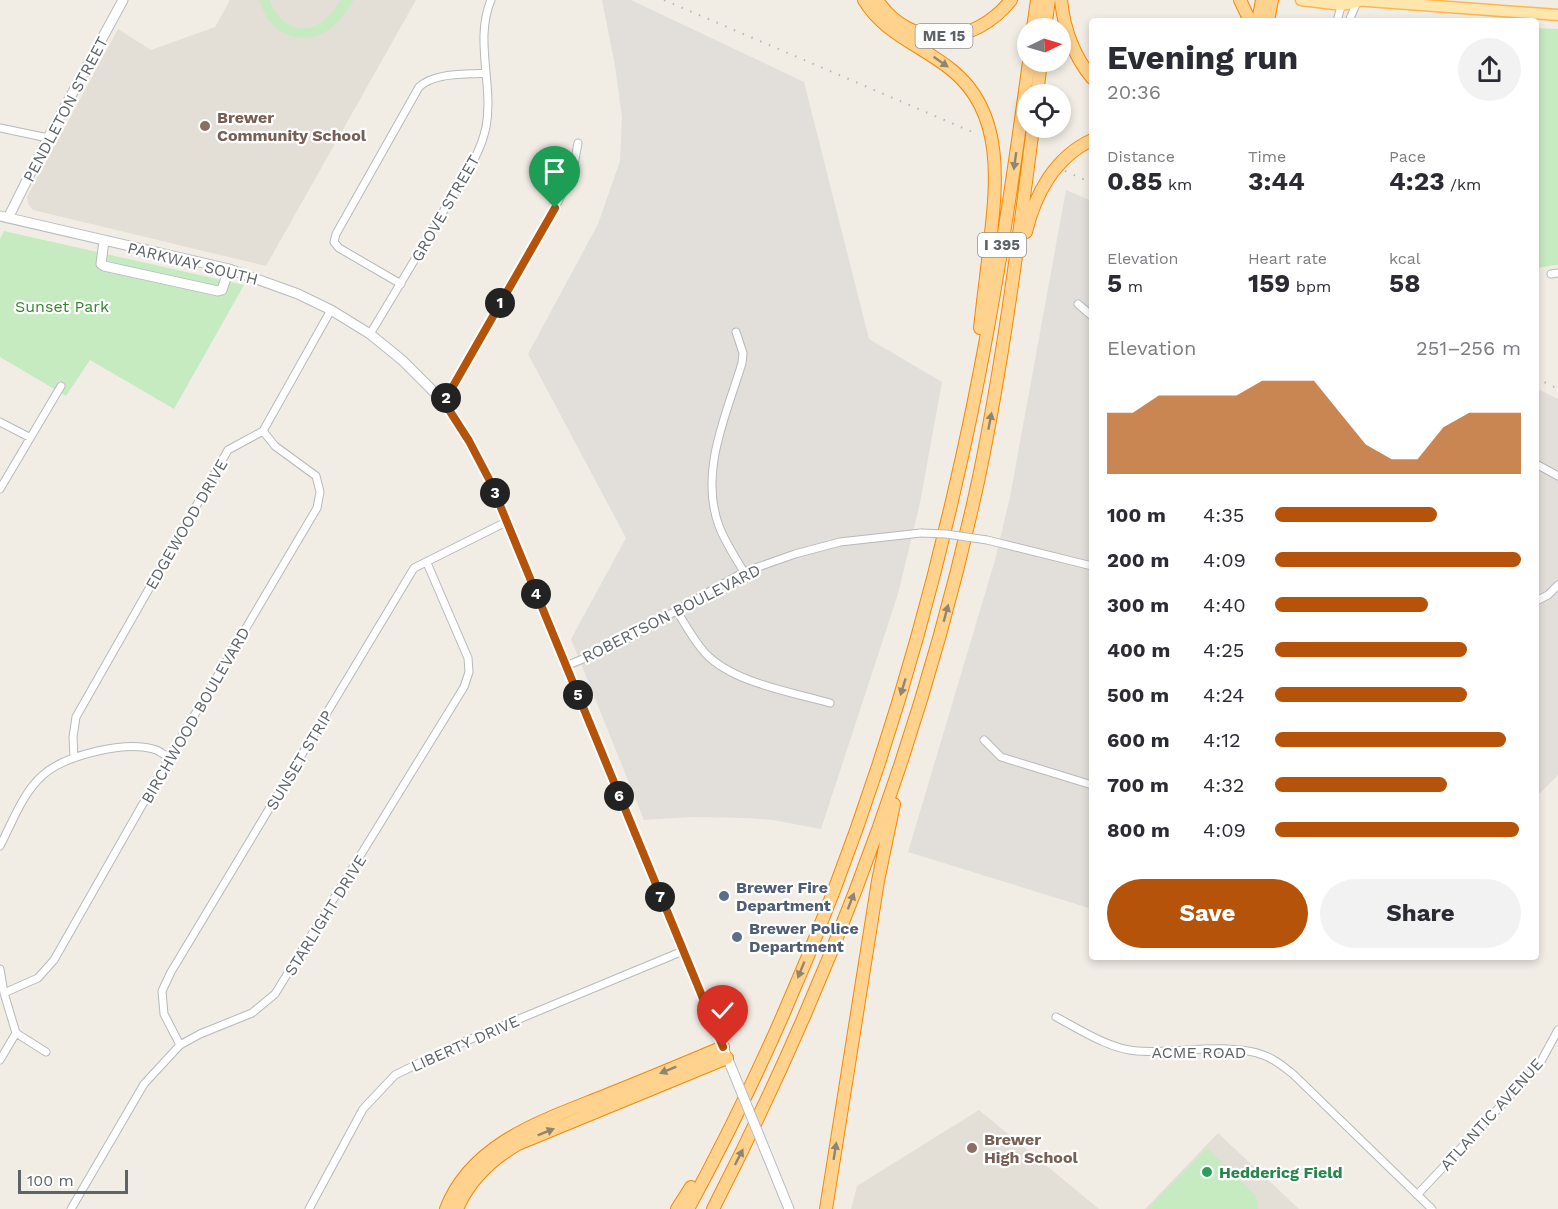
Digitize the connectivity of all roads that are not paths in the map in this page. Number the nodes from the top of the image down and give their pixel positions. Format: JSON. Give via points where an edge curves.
{"nodes":[{"id":1,"x":123,"y":0,"type":"edge"},
{"id":2,"x":491,"y":0,"type":"edge"},
{"id":3,"x":864,"y":0,"type":"edge"},
{"id":4,"x":877,"y":0,"type":"edge"},
{"id":5,"x":1011,"y":0,"type":"edge"},
{"id":6,"x":1036,"y":0,"type":"edge"},
{"id":7,"x":1049,"y":0,"type":"edge"},
{"id":8,"x":1061,"y":0,"type":"edge"},
{"id":9,"x":1240,"y":0,"type":"edge"},
{"id":10,"x":1262,"y":0,"type":"edge"},
{"id":11,"x":1272,"y":0,"type":"edge"},
{"id":12,"x":1301,"y":0,"type":"edge"},
{"id":13,"x":1355,"y":1,"type":"edge"},
{"id":14,"x":1342,"y":2,"type":"edge"},
{"id":15,"x":1397,"y":2,"type":"edge"},
{"id":16,"x":1558,"y":15,"type":"edge"},
{"id":17,"x":1034,"y":18,"type":"edge"},
{"id":18,"x":1047,"y":18,"type":"edge"},
{"id":19,"x":1249,"y":18,"type":"edge"},
{"id":20,"x":1259,"y":18,"type":"edge"},
{"id":21,"x":1269,"y":18,"type":"edge"},
{"id":22,"x":1339,"y":18,"type":"edge"},
{"id":23,"x":1350,"y":18,"type":"edge"},
{"id":24,"x":1028,"y":72,"type":"edge"},
{"id":25,"x":486,"y":73,"type":"junction"},
{"id":26,"x":1089,"y":74,"type":"edge"},
{"id":27,"x":0,"y":128,"type":"edge"},
{"id":28,"x":48,"y":138,"type":"junction"},
{"id":29,"x":1032,"y":138,"type":"edge"},
{"id":30,"x":1089,"y":142,"type":"edge"},
{"id":31,"x":578,"y":143,"type":"dead end"},
{"id":32,"x":4,"y":217,"type":"edge"},
{"id":33,"x":104,"y":241,"type":"junction"},
{"id":34,"x":229,"y":269,"type":"junction"},
{"id":35,"x":401,"y":284,"type":"junction"},
{"id":36,"x":1010,"y":300,"type":"junction"},
{"id":37,"x":1078,"y":304,"type":"dead end"},
{"id":38,"x":331,"y":310,"type":"junction"},
{"id":39,"x":1089,"y":313,"type":"edge"},
{"id":40,"x":736,"y":332,"type":"dead end"},
{"id":41,"x":370,"y":334,"type":"junction"},
{"id":42,"x":61,"y":386,"type":"dead end"},
{"id":43,"x":444,"y":402,"type":"junction"},
{"id":44,"x":0,"y":422,"type":"edge"},
{"id":45,"x":968,"y":428,"type":"junction"},
{"id":46,"x":263,"y":430,"type":"junction"},
{"id":47,"x":29,"y":437,"type":"junction"},
{"id":48,"x":1539,"y":466,"type":"edge"},
{"id":49,"x":1558,"y":476,"type":"edge"},
{"id":50,"x":0,"y":489,"type":"edge"},
{"id":51,"x":506,"y":522,"type":"junction"},
{"id":52,"x":427,"y":562,"type":"junction"},
{"id":53,"x":1089,"y":565,"type":"edge"},
{"id":54,"x":744,"y":572,"type":"junction"},
{"id":55,"x":1558,"y":585,"type":"edge"},
{"id":56,"x":1539,"y":600,"type":"edge"},
{"id":57,"x":677,"y":612,"type":"junction"},
{"id":58,"x":566,"y":666,"type":"junction"},
{"id":59,"x":924,"y":690,"type":"junction"},
{"id":60,"x":830,"y":703,"type":"dead end"},
{"id":61,"x":984,"y":740,"type":"dead end"},
{"id":62,"x":74,"y":758,"type":"junction"},
{"id":63,"x":170,"y":758,"type":"junction"},
{"id":64,"x":1089,"y":784,"type":"edge"},
{"id":65,"x":0,"y":846,"type":"edge"},
{"id":66,"x":683,"y":951,"type":"junction"},
{"id":67,"x":0,"y":969,"type":"edge"},
{"id":68,"x":4,"y":993,"type":"junction"},
{"id":69,"x":1056,"y":1017,"type":"dead end"},
{"id":70,"x":1558,"y":1030,"type":"edge"},
{"id":71,"x":16,"y":1033,"type":"junction"},
{"id":72,"x":180,"y":1045,"type":"junction"},
{"id":73,"x":46,"y":1052,"type":"dead end"},
{"id":74,"x":725,"y":1053,"type":"junction"},
{"id":75,"x":0,"y":1060,"type":"edge"},
{"id":76,"x":729,"y":1128,"type":"junction"},
{"id":77,"x":1417,"y":1195,"type":"junction"},
{"id":78,"x":826,"y":1208,"type":"edge"},
{"id":79,"x":71,"y":1209,"type":"edge"},
{"id":80,"x":309,"y":1209,"type":"edge"},
{"id":81,"x":446,"y":1209,"type":"edge"},
{"id":82,"x":457,"y":1209,"type":"edge"},
{"id":83,"x":677,"y":1209,"type":"edge"},
{"id":84,"x":688,"y":1209,"type":"edge"},
{"id":85,"x":713,"y":1209,"type":"edge"},
{"id":86,"x":789,"y":1209,"type":"edge"},
{"id":87,"x":1432,"y":1209,"type":"edge"}],
"edges":[{"from":1,"to":28,"type":"main road","name":"PENDLETON STREET"},
{"from":2,"to":25,"type":"street","name":"GROVE STREET","via":[[484,38]]},
{"from":3,"to":45,"type":"highway","one_way":true,"via":[[890,29],[966,83],[983,109],[990,131],[994,197]]},
{"from":4,"to":5,"type":"highway","number":"ME 15","via":[[905,27],[922,34],[947,36],[965,34],[982,26]]},
{"from":6,"to":17,"type":"highway"},
{"from":7,"to":18,"type":"highway"},
{"from":8,"to":26,"type":"highway","via":[[1071,45]]},
{"from":9,"to":19,"type":"highway"},
{"from":10,"to":20,"type":"highway"},
{"from":11,"to":21,"type":"highway"},
{"from":12,"to":14,"type":"main road"},
{"from":13,"to":14,"type":"main road"},
{"from":13,"to":15,"type":"main road"},
{"from":13,"to":23,"type":"street"},
{"from":14,"to":22,"type":"street"},
{"from":15,"to":16,"type":"main road"},
{"from":24,"to":45,"type":"highway","number":"I 395","one_way":true,"via":[[1001,251]]},
{"from":25,"to":35,"type":"street","name":"GROVE STREET","via":[[486,126],[479,151]]},
{"from":25,"to":35,"type":"street","via":[[435,78],[418,87],[336,234],[334,242],[339,248]]},
{"from":27,"to":28,"type":"street"},
{"from":28,"to":32,"type":"main road","name":"PENDLETON STREET"},
{"from":29,"to":36,"type":"highway","number":"I 395"},
{"from":30,"to":36,"type":"highway","via":[[1060,164],[1039,195]]},
{"from":31,"to":43,"type":"street","via":[[573,170],[555,208]]},
{"from":32,"to":33,"type":"main road","name":"PARKWAY SOUTH"},
{"from":33,"to":34,"type":"main road","name":"PARKWAY SOUTH"},
{"from":33,"to":34,"type":"main road","via":[[101,264],[184,284],[222,290]]},
{"from":34,"to":38,"type":"main road","name":"PARKWAY SOUTH"},
{"from":35,"to":41,"type":"street","name":"GROVE STREET"},
{"from":59,"to":36,"type":"highway","number":"I 395","one_way":true,"via":[[973,503]]},
{"from":37,"to":39,"type":"street"},
{"from":38,"to":41,"type":"main road","name":"PARKWAY SOUTH"},
{"from":38,"to":46,"type":"street"},
{"from":40,"to":54,"type":"street","via":[[742,363],[715,450],[711,487],[720,528]]},
{"from":41,"to":43,"type":"main road","name":"PARKWAY SOUTH"},
{"from":42,"to":47,"type":"street"},
{"from":43,"to":51,"type":"main road","name":"PARKWAY SOUTH","via":[[490,481]]},
{"from":44,"to":47,"type":"street"},
{"from":45,"to":76,"type":"highway","number":"I 395","one_way":true,"via":[[919,631],[868,792],[799,975]]},
{"from":46,"to":62,"type":"street","name":"EDGEWOOD DRIVE","via":[[228,450],[76,717]]},
{"from":46,"to":63,"type":"street","name":"BIRCHWOOD BOULEVARD","via":[[276,446],[316,476],[320,492],[317,508]]},
{"from":47,"to":50,"type":"street"},
{"from":48,"to":49,"type":"street"},
{"from":51,"to":52,"type":"street","name":"SUNSET STRIP"},
{"from":51,"to":58,"type":"main road","name":"PARKWAY SOUTH"},
{"from":52,"to":72,"type":"street","name":"SUNSET STRIP","via":[[414,568],[171,972],[162,990],[164,1014]]},
{"from":52,"to":72,"type":"street","name":"STARLIGHT DRIVE","via":[[468,658],[464,687],[275,994],[252,1013]]},
{"from":53,"to":54,"type":"street","name":"ROBERTSON BOULEVARD","bridge":true,"via":[[987,540],[921,533],[832,543]]},
{"from":54,"to":57,"type":"street","name":"ROBERTSON BOULEVARD"},
{"from":55,"to":56,"type":"street"},
{"from":57,"to":58,"type":"street","name":"ROBERTSON BOULEVARD"},
{"from":57,"to":60,"type":"street","via":[[707,655],[729,671]]},
{"from":58,"to":66,"type":"main road","name":"PARKWAY SOUTH"},
{"from":78,"to":59,"type":"highway","one_way":true,"via":[[879,873]]},
{"from":85,"to":59,"type":"highway","number":"I 395","one_way":true,"via":[[778,1076],[836,941]]},
{"from":61,"to":64,"type":"street","via":[[1001,757]]},
{"from":62,"to":63,"type":"street","via":[[139,747],[155,749]]},
{"from":62,"to":65,"type":"street","via":[[42,775],[29,791]]},
{"from":63,"to":68,"type":"street","name":"BIRCHWOOD BOULEVARD","via":[[54,960],[38,978]]},
{"from":66,"to":74,"type":"main road","name":"PARKWAY SOUTH"},
{"from":66,"to":80,"type":"street","name":"LIBERTY DRIVE","via":[[454,1046],[395,1075],[363,1109]]},
{"from":67,"to":68,"type":"street"},
{"from":68,"to":71,"type":"street"},
{"from":69,"to":77,"type":"street","name":"ACME ROAD","via":[[1119,1048],[1138,1052],[1244,1050],[1277,1061]]},
{"from":70,"to":77,"type":"street","name":"ATLANTIC AVENUE","via":[[1539,1065]]},
{"from":71,"to":73,"type":"street"},
{"from":71,"to":75,"type":"street"},
{"from":72,"to":79,"type":"street","name":"STARLIGHT DRIVE","via":[[144,1083]]},
{"from":74,"to":81,"type":"highway","one_way":true,"via":[[548,1119],[511,1137],[473,1167]]},
{"from":82,"to":74,"type":"highway","one_way":true,"via":[[481,1173],[518,1144]]},
{"from":74,"to":86,"type":"main road","name":"PARKWAY SOUTH","bridge":true},
{"from":76,"to":83,"type":"highway"},
{"from":76,"to":84,"type":"highway","number":"I 395"},
{"from":77,"to":87,"type":"street","name":"ACME ROAD"}]}
